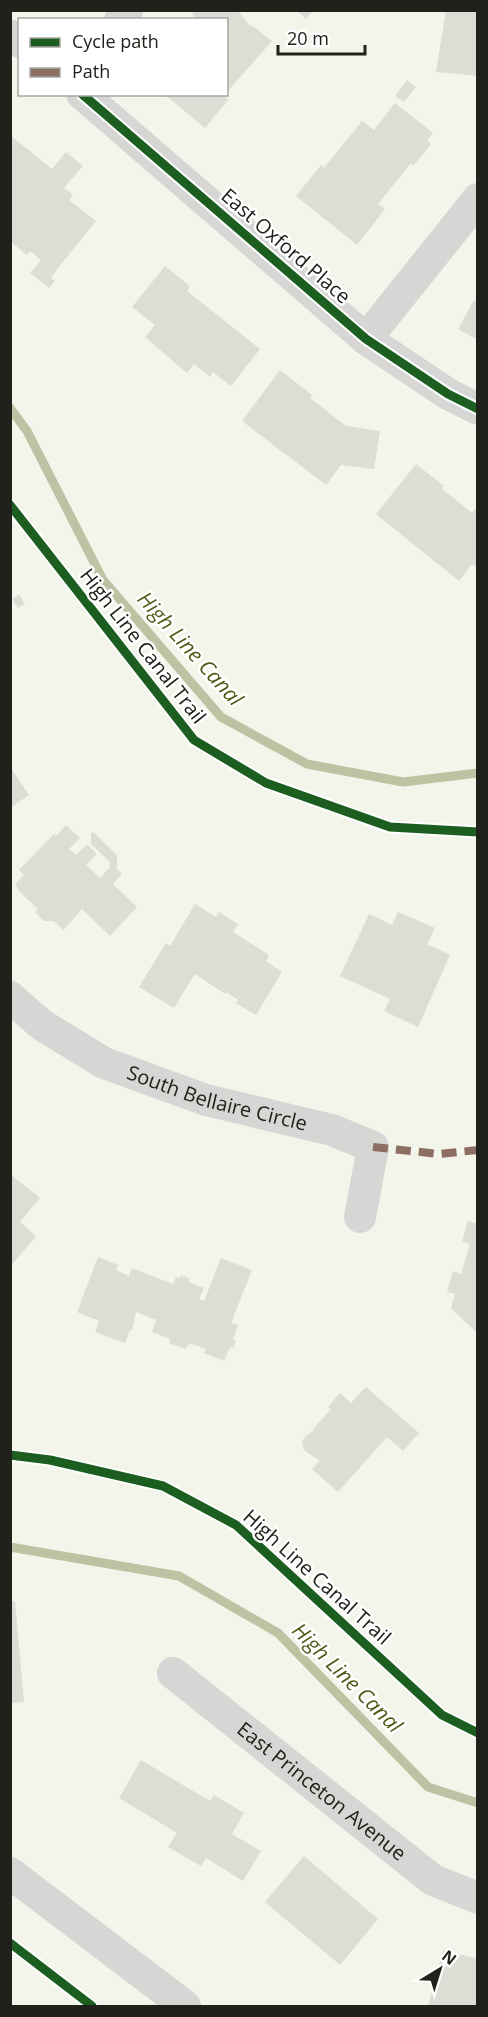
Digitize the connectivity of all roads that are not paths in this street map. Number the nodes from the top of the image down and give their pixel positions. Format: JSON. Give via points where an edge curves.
{"nodes":[{"id":1,"x":84,"y":96,"type":"edge"},
{"id":2,"x":477,"y":199,"type":"edge"},
{"id":3,"x":366,"y":339,"type":"junction"},
{"id":4,"x":477,"y":409,"type":"edge"},
{"id":5,"x":10,"y":997,"type":"edge"},
{"id":6,"x":360,"y":1217,"type":"dead end"},
{"id":7,"x":173,"y":1673,"type":"dead end"},
{"id":8,"x":10,"y":1873,"type":"edge"},
{"id":9,"x":477,"y":1898,"type":"edge"},
{"id":10,"x":185,"y":2007,"type":"edge"}],
"edges":[{"from":1,"to":3,"type":"street","name":"East Oxford Place"},
{"from":2,"to":3,"type":"street"},
{"from":3,"to":4,"type":"street","name":"East Oxford Place"},
{"from":5,"to":6,"type":"street","name":"South Bellaire Circle","via":[[42,1026],[104,1063],[206,1100],[332,1130],[373,1147]]},
{"from":7,"to":9,"type":"street","name":"East Princeton Avenue","via":[[433,1880]]},
{"from":8,"to":10,"type":"street"}]}
